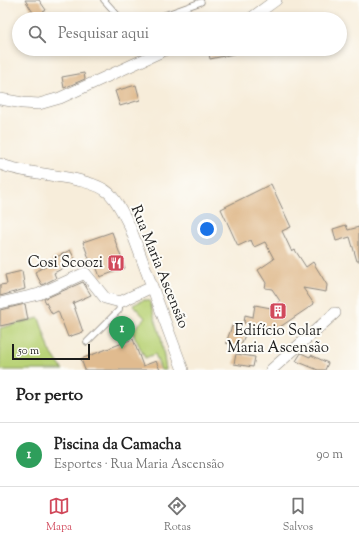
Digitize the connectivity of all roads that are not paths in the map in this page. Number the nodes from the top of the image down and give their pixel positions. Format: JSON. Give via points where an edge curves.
{"nodes":[{"id":1,"x":104,"y":0,"type":"edge"},
{"id":2,"x":276,"y":0,"type":"edge"},
{"id":3,"x":201,"y":2,"type":"dead end"},
{"id":4,"x":115,"y":12,"type":"edge"},
{"id":5,"x":173,"y":12,"type":"edge"},
{"id":6,"x":260,"y":12,"type":"edge"},
{"id":7,"x":152,"y":56,"type":"edge"},
{"id":8,"x":0,"y":99,"type":"edge"},
{"id":9,"x":0,"y":164,"type":"edge"},
{"id":10,"x":152,"y":287,"type":"junction"},
{"id":11,"x":0,"y":302,"type":"edge"},
{"id":12,"x":120,"y":302,"type":"junction"},
{"id":13,"x":335,"y":313,"type":"dead end"},
{"id":14,"x":87,"y":342,"type":"dead end"},
{"id":15,"x":184,"y":370,"type":"edge"},
{"id":16,"x":271,"y":370,"type":"edge"}],
"edges":[{"from":1,"to":4,"type":"lane"},
{"from":2,"to":6,"type":"street"},
{"from":3,"to":5,"type":"lane"},
{"from":7,"to":8,"type":"street","via":[[60,98],[39,104],[23,104]]},
{"from":9,"to":10,"type":"street","name":"Rua Maria Ascensão","via":[[16,170],[84,182],[103,188],[120,207],[130,227]]},
{"from":10,"to":12,"type":"street"},
{"from":10,"to":15,"type":"street","name":"Rua Maria Ascensão"},
{"from":11,"to":12,"type":"street","via":[[39,294],[85,273],[105,298]]},
{"from":12,"to":14,"type":"lane","via":[[119,310]]},
{"from":13,"to":16,"type":"street"}]}
